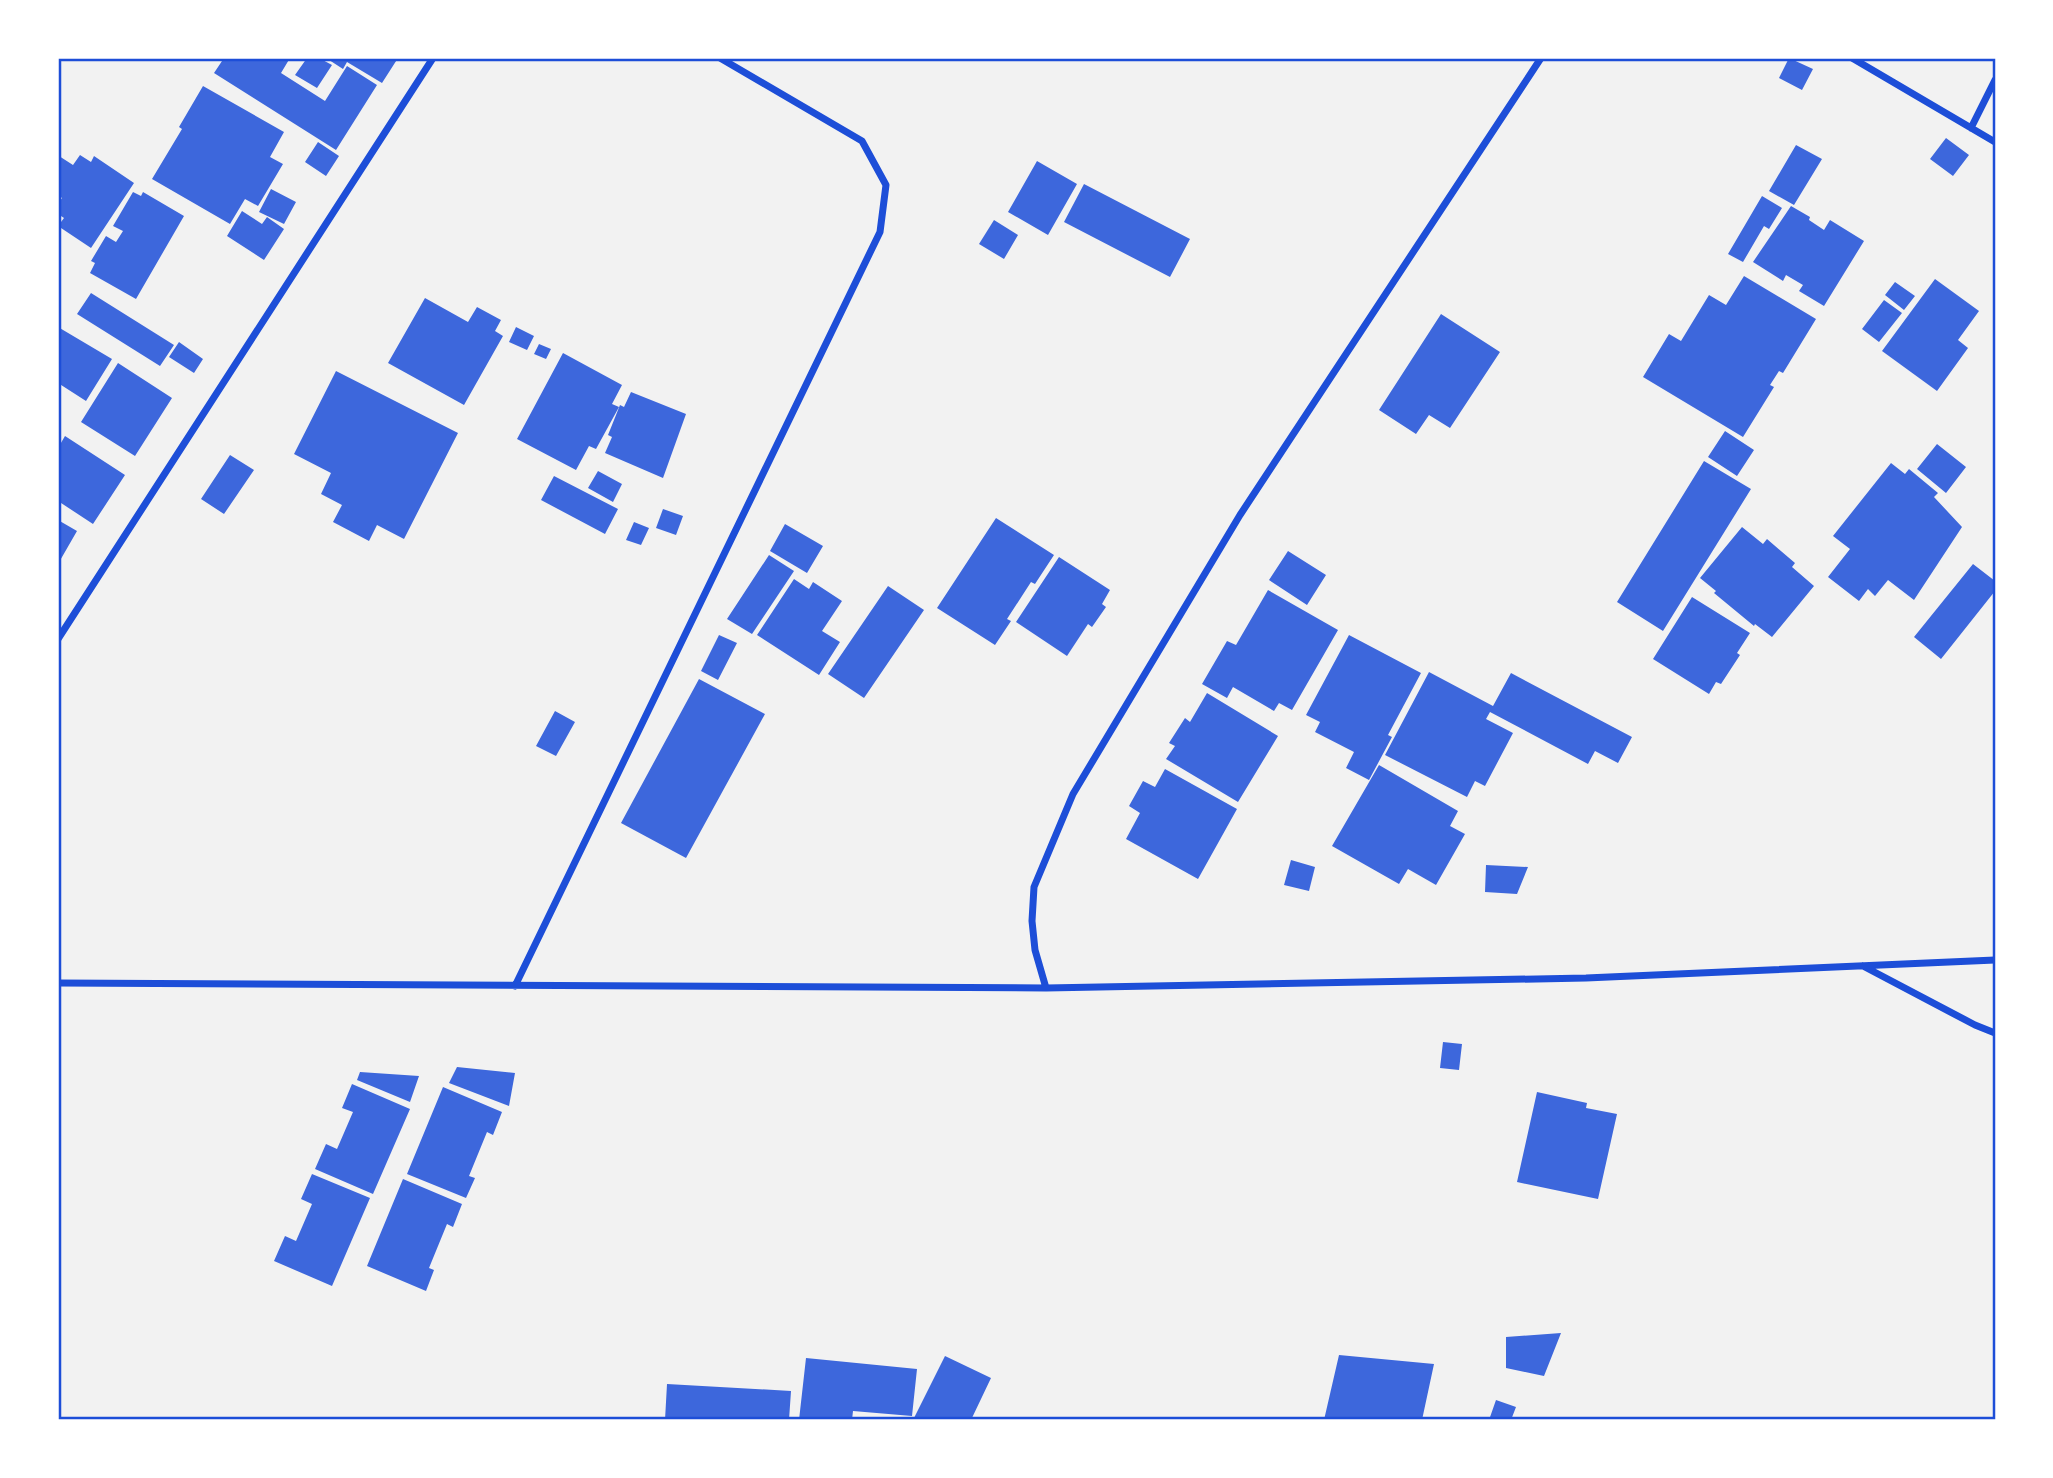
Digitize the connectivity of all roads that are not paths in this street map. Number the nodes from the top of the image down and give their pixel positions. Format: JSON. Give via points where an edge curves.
{"nodes":[{"id":1,"x":433,"y":58,"type":"edge"},
{"id":2,"x":720,"y":58,"type":"edge"},
{"id":3,"x":1541,"y":58,"type":"edge"},
{"id":4,"x":1852,"y":58,"type":"edge"},
{"id":5,"x":1995,"y":80,"type":"edge"},
{"id":6,"x":1971,"y":128,"type":"junction"},
{"id":7,"x":1995,"y":142,"type":"edge"},
{"id":8,"x":58,"y":639,"type":"edge"},
{"id":9,"x":1995,"y":960,"type":"edge"},
{"id":10,"x":1863,"y":965,"type":"junction"},
{"id":11,"x":58,"y":983,"type":"edge"},
{"id":12,"x":516,"y":986,"type":"junction"},
{"id":13,"x":1046,"y":988,"type":"junction"},
{"id":14,"x":1995,"y":1033,"type":"edge"}],
"edges":[{"from":1,"to":8,"type":"street"},
{"from":2,"to":12,"type":"street","via":[[862,141],[886,185],[880,232]]},
{"from":3,"to":13,"type":"street","via":[[1240,515],[1073,793],[1034,887],[1035,950]]},
{"from":4,"to":6,"type":"street"},
{"from":5,"to":6,"type":"street"},
{"from":6,"to":7,"type":"street"},
{"from":9,"to":10,"type":"street"},
{"from":10,"to":13,"type":"street","via":[[1586,978]]},
{"from":10,"to":14,"type":"street"},
{"from":11,"to":12,"type":"street"},
{"from":12,"to":13,"type":"street"}]}
